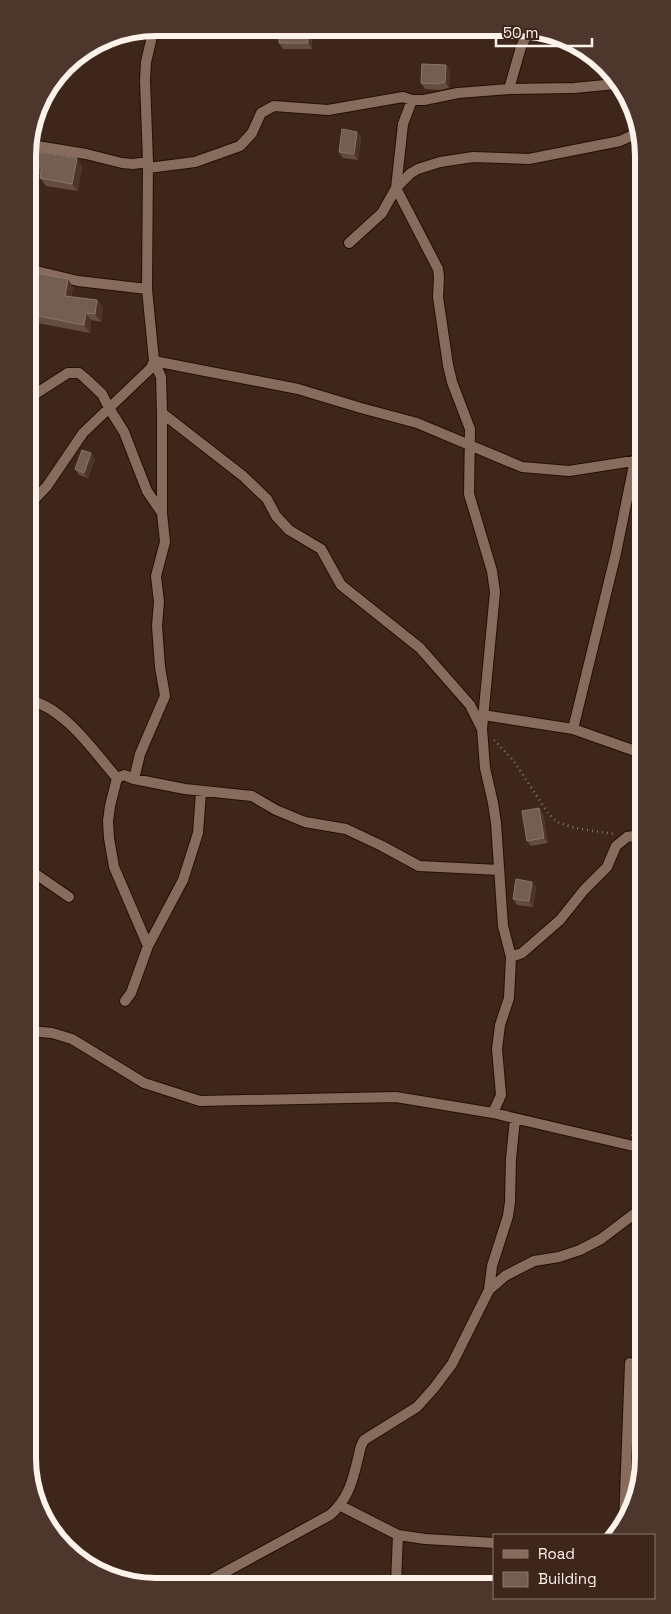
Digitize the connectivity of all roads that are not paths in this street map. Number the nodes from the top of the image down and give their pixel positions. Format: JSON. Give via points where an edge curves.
{"nodes":[{"id":1,"x":152,"y":36,"type":"edge"},
{"id":2,"x":526,"y":37,"type":"edge"},
{"id":3,"x":611,"y":84,"type":"edge"},
{"id":4,"x":509,"y":88,"type":"junction"},
{"id":5,"x":412,"y":100,"type":"junction"},
{"id":6,"x":633,"y":134,"type":"edge"},
{"id":7,"x":37,"y":146,"type":"edge"},
{"id":8,"x":148,"y":165,"type":"junction"},
{"id":9,"x":396,"y":188,"type":"junction"},
{"id":10,"x":348,"y":243,"type":"dead end"},
{"id":11,"x":37,"y":271,"type":"edge"},
{"id":12,"x":146,"y":290,"type":"junction"},
{"id":13,"x":154,"y":361,"type":"junction"},
{"id":14,"x":37,"y":392,"type":"edge"},
{"id":15,"x":109,"y":408,"type":"junction"},
{"id":16,"x":162,"y":413,"type":"junction"},
{"id":17,"x":469,"y":445,"type":"junction"},
{"id":18,"x":635,"y":461,"type":"edge"},
{"id":19,"x":635,"y":474,"type":"edge"},
{"id":20,"x":37,"y":497,"type":"edge"},
{"id":21,"x":162,"y":513,"type":"junction"},
{"id":22,"x":37,"y":701,"type":"edge"},
{"id":23,"x":484,"y":715,"type":"junction"},
{"id":24,"x":482,"y":729,"type":"junction"},
{"id":25,"x":573,"y":729,"type":"junction"},
{"id":26,"x":635,"y":751,"type":"edge"},
{"id":27,"x":117,"y":778,"type":"junction"},
{"id":28,"x":134,"y":779,"type":"junction"},
{"id":29,"x":201,"y":792,"type":"junction"},
{"id":30,"x":635,"y":836,"type":"edge"},
{"id":31,"x":499,"y":870,"type":"junction"},
{"id":32,"x":36,"y":874,"type":"edge"},
{"id":33,"x":69,"y":897,"type":"dead end"},
{"id":34,"x":148,"y":946,"type":"junction"},
{"id":35,"x":512,"y":957,"type":"junction"},
{"id":36,"x":125,"y":1001,"type":"dead end"},
{"id":37,"x":36,"y":1032,"type":"edge"},
{"id":38,"x":493,"y":1113,"type":"junction"},
{"id":39,"x":515,"y":1119,"type":"junction"},
{"id":40,"x":634,"y":1146,"type":"edge"},
{"id":41,"x":634,"y":1214,"type":"edge"},
{"id":42,"x":489,"y":1290,"type":"junction"},
{"id":43,"x":630,"y":1363,"type":"dead end"},
{"id":44,"x":341,"y":1506,"type":"junction"},
{"id":45,"x":625,"y":1507,"type":"edge"},
{"id":46,"x":398,"y":1535,"type":"junction"},
{"id":47,"x":493,"y":1543,"type":"edge"},
{"id":48,"x":214,"y":1578,"type":"edge"},
{"id":49,"x":396,"y":1578,"type":"edge"}],
"edges":[{"from":1,"to":8,"type":"street","via":[[145,80]]},
{"from":2,"to":4,"type":"street"},
{"from":3,"to":4,"type":"street"},
{"from":4,"to":5,"type":"street"},
{"from":5,"to":8,"type":"street","via":[[403,98],[328,110],[274,106],[261,112],[252,133],[240,146],[195,162]]},
{"from":5,"to":9,"type":"street","via":[[403,124]]},
{"from":6,"to":9,"type":"street","via":[[620,142],[529,159],[473,157],[440,162],[411,173]]},
{"from":7,"to":8,"type":"street"},
{"from":8,"to":12,"type":"street"},
{"from":9,"to":10,"type":"street","via":[[382,213]]},
{"from":9,"to":17,"type":"street","via":[[438,269],[438,297],[448,365],[470,429]]},
{"from":11,"to":12,"type":"street"},
{"from":12,"to":13,"type":"street"},
{"from":13,"to":15,"type":"street"},
{"from":13,"to":16,"type":"street","via":[[160,377]]},
{"from":13,"to":17,"type":"street","via":[[298,389],[417,424]]},
{"from":14,"to":15,"type":"street","via":[[73,372],[99,390]]},
{"from":15,"to":20,"type":"street","via":[[76,440]]},
{"from":15,"to":21,"type":"street","via":[[128,439],[147,491]]},
{"from":16,"to":21,"type":"street"},
{"from":16,"to":24,"type":"street","via":[[243,476],[266,499],[289,530],[321,549],[347,592],[420,648],[470,705]]},
{"from":17,"to":18,"type":"street","via":[[522,467],[557,471]]},
{"from":17,"to":23,"type":"street","via":[[469,494],[495,592]]},
{"from":19,"to":25,"type":"street"},
{"from":21,"to":28,"type":"street","via":[[165,542],[156,576],[160,667],[165,696],[140,754]]},
{"from":22,"to":27,"type":"street","via":[[68,721]]},
{"from":23,"to":24,"type":"street"},
{"from":23,"to":25,"type":"street"},
{"from":24,"to":31,"type":"street"},
{"from":25,"to":26,"type":"street"},
{"from":27,"to":28,"type":"street","via":[[124,774]]},
{"from":27,"to":34,"type":"street","via":[[108,821],[114,867]]},
{"from":28,"to":29,"type":"street"},
{"from":29,"to":31,"type":"street","via":[[252,796],[305,822],[346,829],[419,866]]},
{"from":29,"to":34,"type":"street","via":[[198,833],[183,880]]},
{"from":30,"to":35,"type":"street","via":[[616,846],[607,868],[560,920]]},
{"from":31,"to":35,"type":"street","via":[[503,926]]},
{"from":32,"to":33,"type":"street"},
{"from":34,"to":36,"type":"street"},
{"from":35,"to":38,"type":"street","via":[[509,998],[500,1025],[498,1049],[501,1095]]},
{"from":37,"to":38,"type":"street","via":[[72,1040],[144,1084],[200,1100],[396,1097]]},
{"from":38,"to":39,"type":"street"},
{"from":39,"to":40,"type":"street"},
{"from":39,"to":42,"type":"street","via":[[508,1216],[492,1266]]},
{"from":41,"to":42,"type":"street","via":[[594,1242],[569,1254],[525,1265]]},
{"from":42,"to":44,"type":"street","via":[[452,1364],[434,1388],[417,1406],[364,1440],[349,1492]]},
{"from":43,"to":45,"type":"street"},
{"from":44,"to":46,"type":"street"},
{"from":44,"to":48,"type":"street"},
{"from":46,"to":47,"type":"street"},
{"from":46,"to":49,"type":"street"}]}
